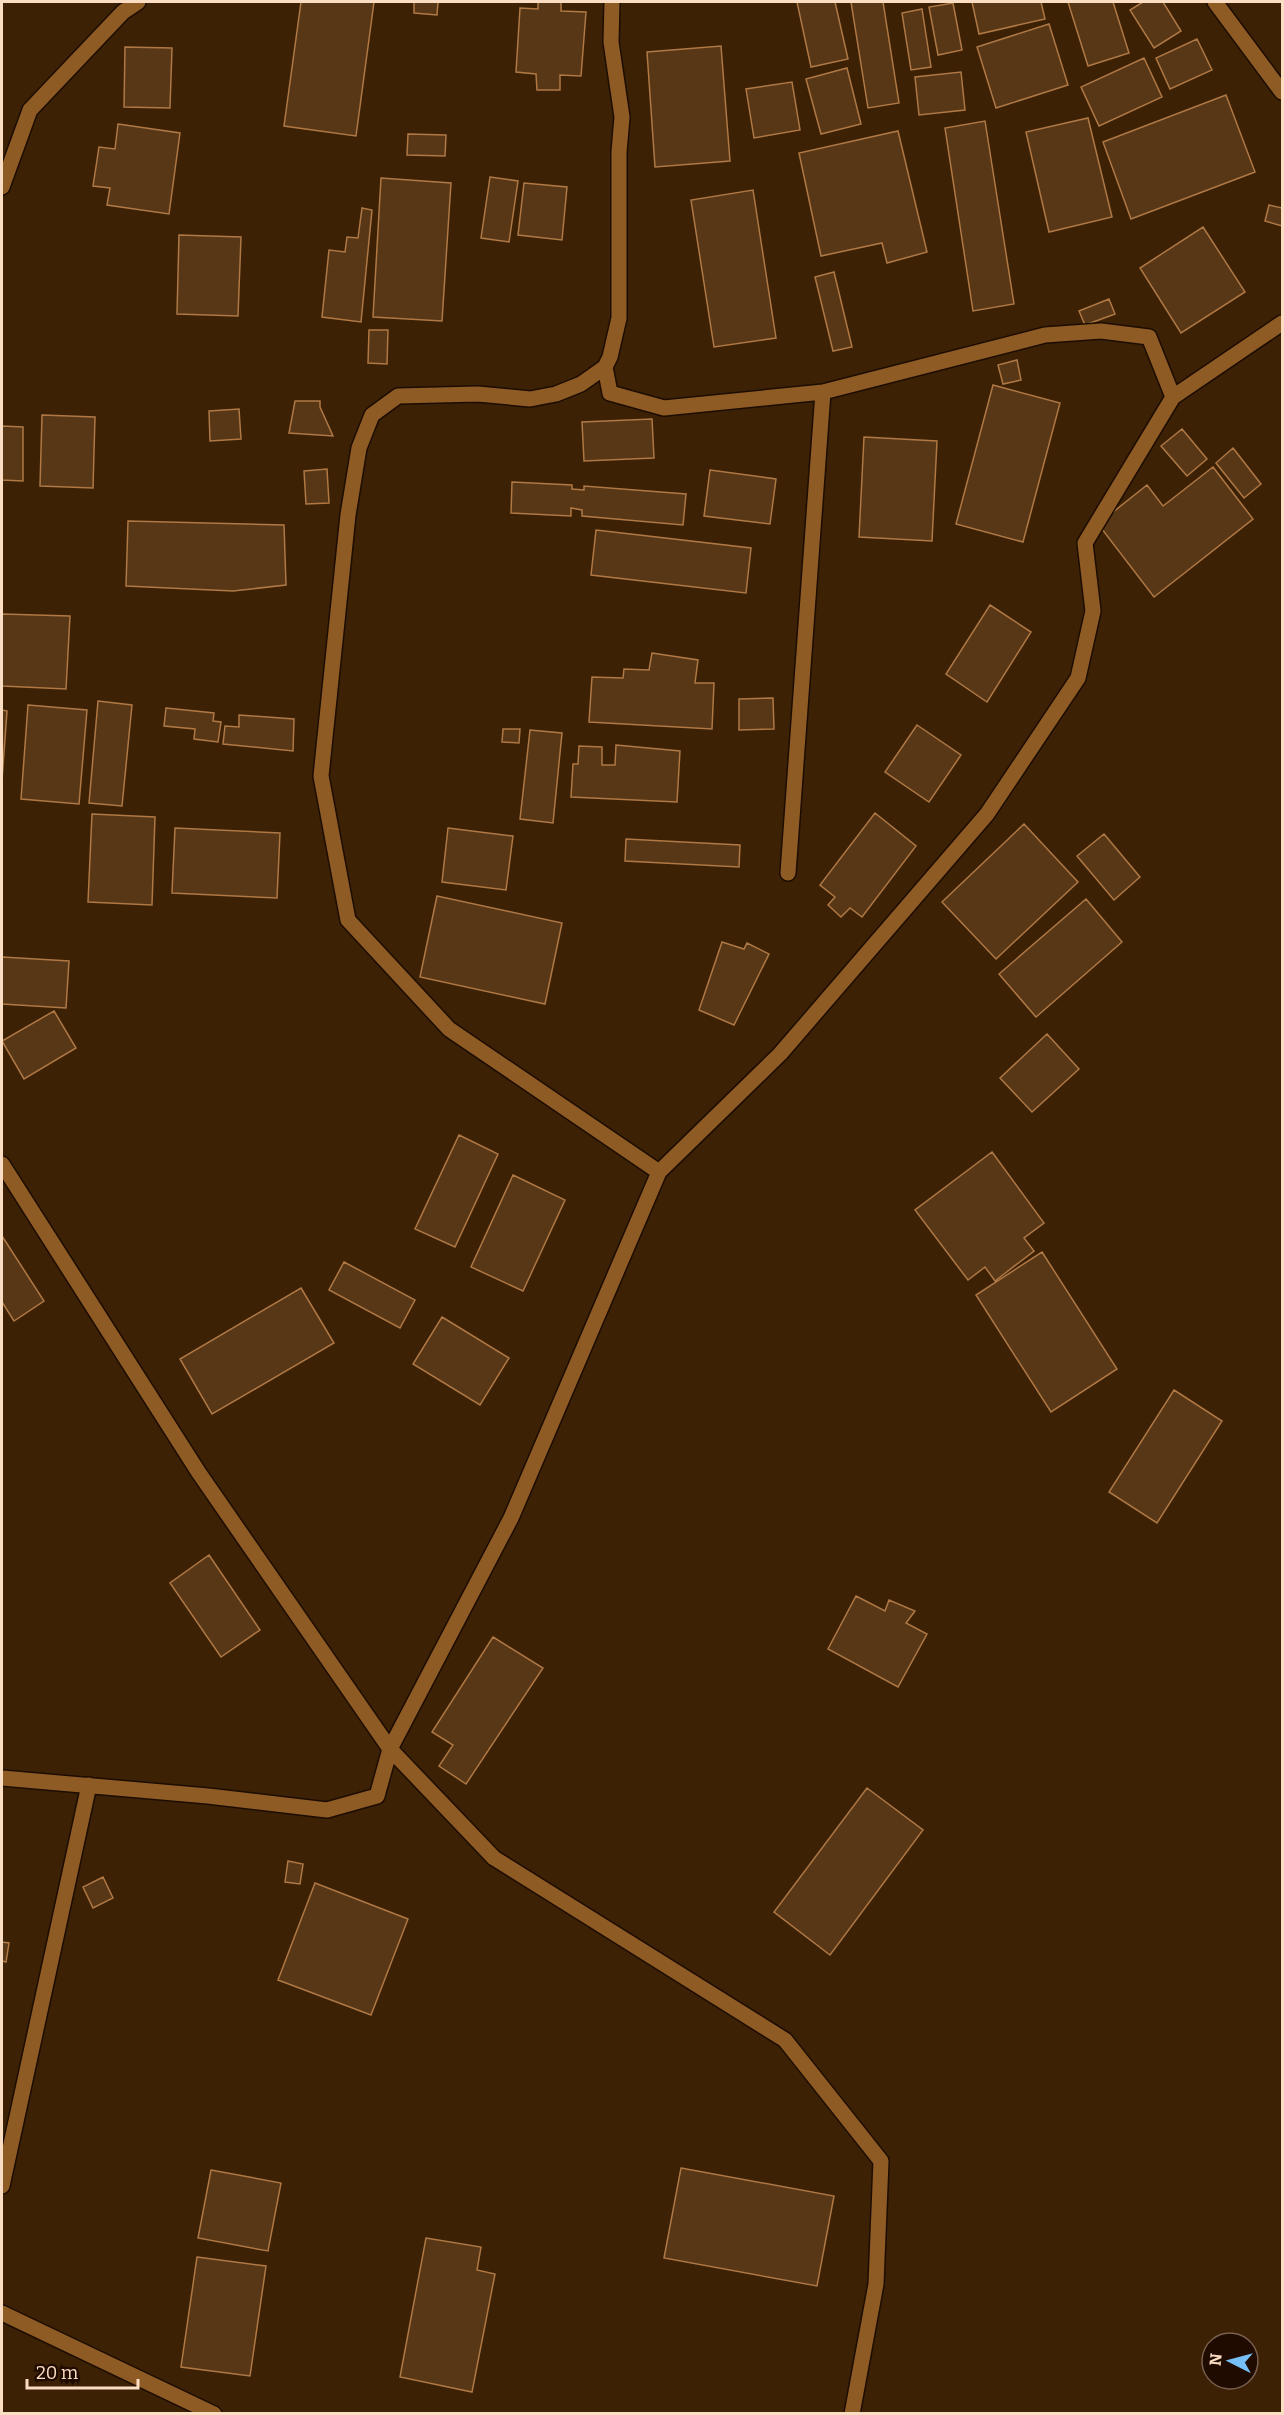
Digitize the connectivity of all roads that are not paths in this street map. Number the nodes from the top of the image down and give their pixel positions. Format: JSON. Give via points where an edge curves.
{"nodes":[{"id":1,"x":138,"y":2,"type":"edge"},
{"id":2,"x":612,"y":2,"type":"edge"},
{"id":3,"x":1215,"y":2,"type":"edge"},
{"id":4,"x":1282,"y":92,"type":"edge"},
{"id":5,"x":2,"y":188,"type":"edge"},
{"id":6,"x":1282,"y":322,"type":"edge"},
{"id":7,"x":605,"y":367,"type":"junction"},
{"id":8,"x":823,"y":392,"type":"junction"},
{"id":9,"x":1173,"y":397,"type":"junction"},
{"id":10,"x":788,"y":873,"type":"dead end"},
{"id":11,"x":2,"y":1164,"type":"edge"},
{"id":12,"x":659,"y":1172,"type":"junction"},
{"id":13,"x":390,"y":1749,"type":"junction"},
{"id":14,"x":2,"y":1778,"type":"edge"},
{"id":15,"x":89,"y":1785,"type":"junction"},
{"id":16,"x":2,"y":2186,"type":"edge"},
{"id":17,"x":2,"y":2313,"type":"edge"},
{"id":18,"x":214,"y":2414,"type":"edge"},
{"id":19,"x":852,"y":2414,"type":"edge"}],
"edges":[{"from":1,"to":5,"type":"street","via":[[123,12],[30,110]]},
{"from":2,"to":7,"type":"street","via":[[611,42],[622,117],[619,318]]},
{"from":3,"to":4,"type":"street"},
{"from":6,"to":9,"type":"street"},
{"from":7,"to":8,"type":"street","via":[[610,393],[664,408]]},
{"from":7,"to":12,"type":"street","via":[[581,384],[556,394],[530,399],[478,394],[398,396],[372,415],[359,448],[348,515],[321,776],[348,921],[449,1029]]},
{"from":8,"to":9,"type":"street","via":[[1045,335],[1101,332],[1149,337]]},
{"from":8,"to":10,"type":"street"},
{"from":9,"to":12,"type":"street","via":[[1085,543],[1093,611],[1078,678],[987,814],[780,1054]]},
{"from":11,"to":13,"type":"street","via":[[200,1473]]},
{"from":12,"to":13,"type":"street","via":[[511,1518]]},
{"from":13,"to":15,"type":"street","via":[[377,1796],[327,1810]]},
{"from":13,"to":19,"type":"street","via":[[494,1858],[785,2040],[881,2162],[876,2284]]},
{"from":14,"to":15,"type":"street"},
{"from":15,"to":16,"type":"street"},
{"from":17,"to":18,"type":"street"}]}
